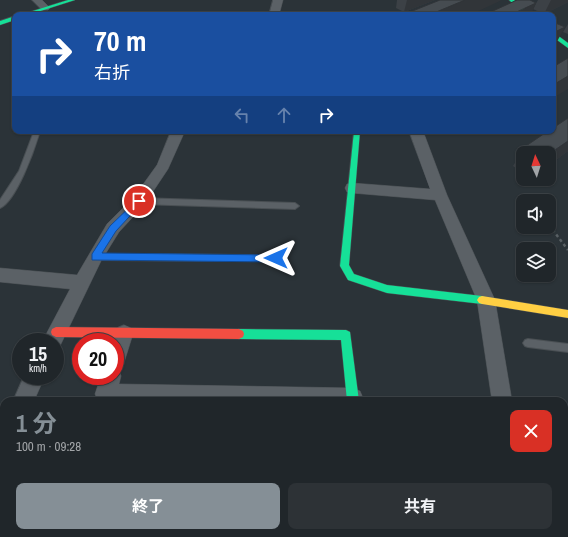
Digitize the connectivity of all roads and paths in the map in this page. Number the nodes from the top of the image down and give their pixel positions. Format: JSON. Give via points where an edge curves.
{"nodes":[{"id":1,"x":37,"y":0,"type":"edge"},
{"id":2,"x":73,"y":0,"type":"edge"},
{"id":3,"x":278,"y":0,"type":"edge"},
{"id":4,"x":511,"y":0,"type":"edge"},
{"id":5,"x":45,"y":8,"type":"junction"},
{"id":6,"x":33,"y":12,"type":"edge"},
{"id":7,"x":275,"y":12,"type":"edge"},
{"id":8,"x":525,"y":12,"type":"edge"},
{"id":9,"x":12,"y":19,"type":"edge"},
{"id":10,"x":0,"y":22,"type":"edge"},
{"id":11,"x":556,"y":36,"type":"edge"},
{"id":12,"x":568,"y":46,"type":"edge"},
{"id":13,"x":36,"y":134,"type":"dead end"},
{"id":14,"x":177,"y":134,"type":"edge"},
{"id":15,"x":357,"y":134,"type":"edge"},
{"id":16,"x":417,"y":134,"type":"edge"},
{"id":17,"x":352,"y":188,"type":"junction"},
{"id":18,"x":440,"y":195,"type":"junction"},
{"id":19,"x":139,"y":201,"type":"junction"},
{"id":20,"x":0,"y":204,"type":"edge"},
{"id":21,"x":295,"y":206,"type":"dead end"},
{"id":22,"x":556,"y":234,"type":"edge"},
{"id":23,"x":568,"y":250,"type":"edge"},
{"id":24,"x":95,"y":257,"type":"junction"},
{"id":25,"x":276,"y":258,"type":"dead end"},
{"id":26,"x":0,"y":275,"type":"edge"},
{"id":27,"x":82,"y":283,"type":"junction"},
{"id":28,"x":486,"y":300,"type":"junction"},
{"id":29,"x":568,"y":314,"type":"edge"},
{"id":30,"x":56,"y":333,"type":"edge"},
{"id":31,"x":124,"y":334,"type":"edge"},
{"id":32,"x":528,"y":343,"type":"dead end"},
{"id":33,"x":568,"y":348,"type":"edge"},
{"id":34,"x":31,"y":385,"type":"edge"},
{"id":35,"x":108,"y":385,"type":"edge"},
{"id":36,"x":26,"y":397,"type":"edge"},
{"id":37,"x":229,"y":397,"type":"edge"},
{"id":38,"x":353,"y":397,"type":"edge"},
{"id":39,"x":501,"y":397,"type":"edge"}],
"edges":[{"from":1,"to":5,"type":"street"},
{"from":2,"to":5,"type":"street"},
{"from":3,"to":7,"type":"street"},
{"from":4,"to":8,"type":"street"},
{"from":5,"to":6,"type":"street"},
{"from":9,"to":10,"type":"street"},
{"from":11,"to":12,"type":"street"},
{"from":13,"to":20,"type":"lane","via":[[28,162]]},
{"from":14,"to":19,"type":"street","via":[[163,166]]},
{"from":15,"to":17,"type":"street"},
{"from":16,"to":18,"type":"street"},
{"from":17,"to":18,"type":"street"},
{"from":17,"to":28,"type":"street","via":[[344,266],[351,277],[387,289]]},
{"from":18,"to":28,"type":"street"},
{"from":19,"to":21,"type":"lane"},
{"from":19,"to":24,"type":"street","via":[[113,228]]},
{"from":22,"to":23,"type":"path"},
{"from":24,"to":25,"type":"lane"},
{"from":24,"to":27,"type":"street"},
{"from":26,"to":27,"type":"street"},
{"from":27,"to":30,"type":"street"},
{"from":28,"to":29,"type":"street"},
{"from":28,"to":39,"type":"street"},
{"from":31,"to":38,"type":"street","via":[[346,335]]},
{"from":32,"to":33,"type":"lane"},
{"from":34,"to":36,"type":"street"},
{"from":35,"to":37,"type":"street","via":[[105,394]]}]}
